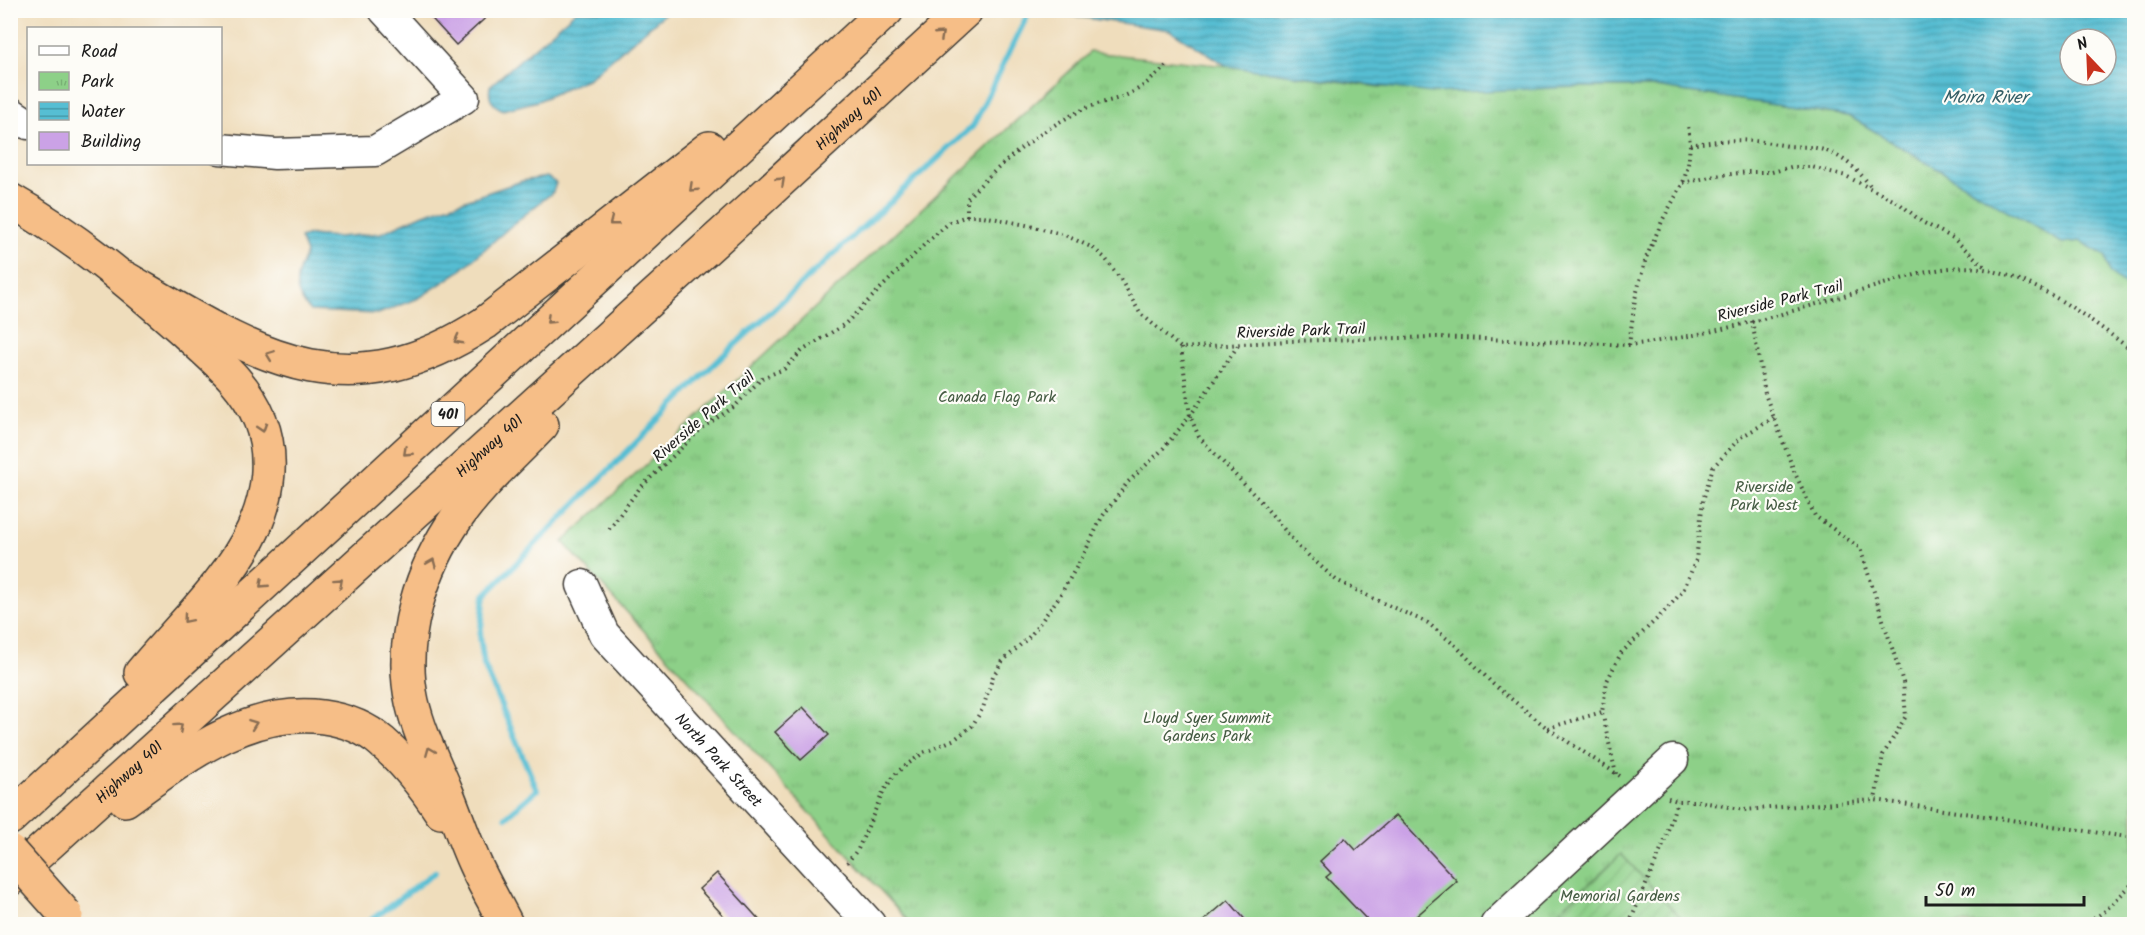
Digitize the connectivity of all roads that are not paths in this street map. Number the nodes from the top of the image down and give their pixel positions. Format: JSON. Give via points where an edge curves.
{"nodes":[{"id":1,"x":384,"y":10,"type":"edge"},
{"id":2,"x":887,"y":10,"type":"edge"},
{"id":3,"x":966,"y":10,"type":"edge"},
{"id":4,"x":853,"y":41,"type":"junction"},
{"id":5,"x":10,"y":112,"type":"edge"},
{"id":6,"x":27,"y":123,"type":"edge"},
{"id":7,"x":222,"y":149,"type":"edge"},
{"id":8,"x":10,"y":200,"type":"edge"},
{"id":9,"x":738,"y":220,"type":"junction"},
{"id":10,"x":125,"y":278,"type":"junction"},
{"id":11,"x":582,"y":585,"type":"dead end"},
{"id":12,"x":1673,"y":760,"type":"dead end"},
{"id":13,"x":51,"y":780,"type":"junction"},
{"id":14,"x":14,"y":814,"type":"edge"},
{"id":15,"x":10,"y":852,"type":"edge"},
{"id":16,"x":475,"y":864,"type":"junction"},
{"id":17,"x":10,"y":879,"type":"edge"},
{"id":18,"x":71,"y":921,"type":"edge"},
{"id":19,"x":506,"y":924,"type":"edge"},
{"id":20,"x":870,"y":924,"type":"edge"},
{"id":21,"x":1496,"y":924,"type":"edge"}],
"edges":[{"from":1,"to":7,"type":"street","via":[[464,98],[375,151],[275,154]]},
{"from":2,"to":4,"type":"main road","number":"401"},
{"from":9,"to":3,"type":"main road","name":"Highway 401","one_way":true},
{"from":4,"to":10,"type":"main road","one_way":true,"via":[[683,167],[485,323],[446,346],[403,363],[362,370],[299,364],[209,327]]},
{"from":4,"to":13,"type":"main road","number":"401","one_way":true},
{"from":5,"to":6,"type":"street"},
{"from":8,"to":10,"type":"main road"},
{"from":16,"to":9,"type":"main road","one_way":true,"via":[[412,700],[409,644],[414,612],[426,577],[438,548],[466,506]]},
{"from":17,"to":9,"type":"main road","name":"Highway 401","one_way":true},
{"from":10,"to":13,"type":"main road","one_way":true,"via":[[226,369],[251,402],[265,435],[268,454],[265,492],[253,530],[232,565]]},
{"from":11,"to":20,"type":"street","name":"North Park Street","via":[[604,634]]},
{"from":12,"to":21,"type":"street"},
{"from":13,"to":14,"type":"main road","number":"401"},
{"from":15,"to":18,"type":"main road","bridge":true},
{"from":17,"to":16,"type":"main road","one_way":true,"via":[[199,750],[252,723],[303,714],[357,726],[380,741],[420,780]]},
{"from":16,"to":19,"type":"main road"}]}
